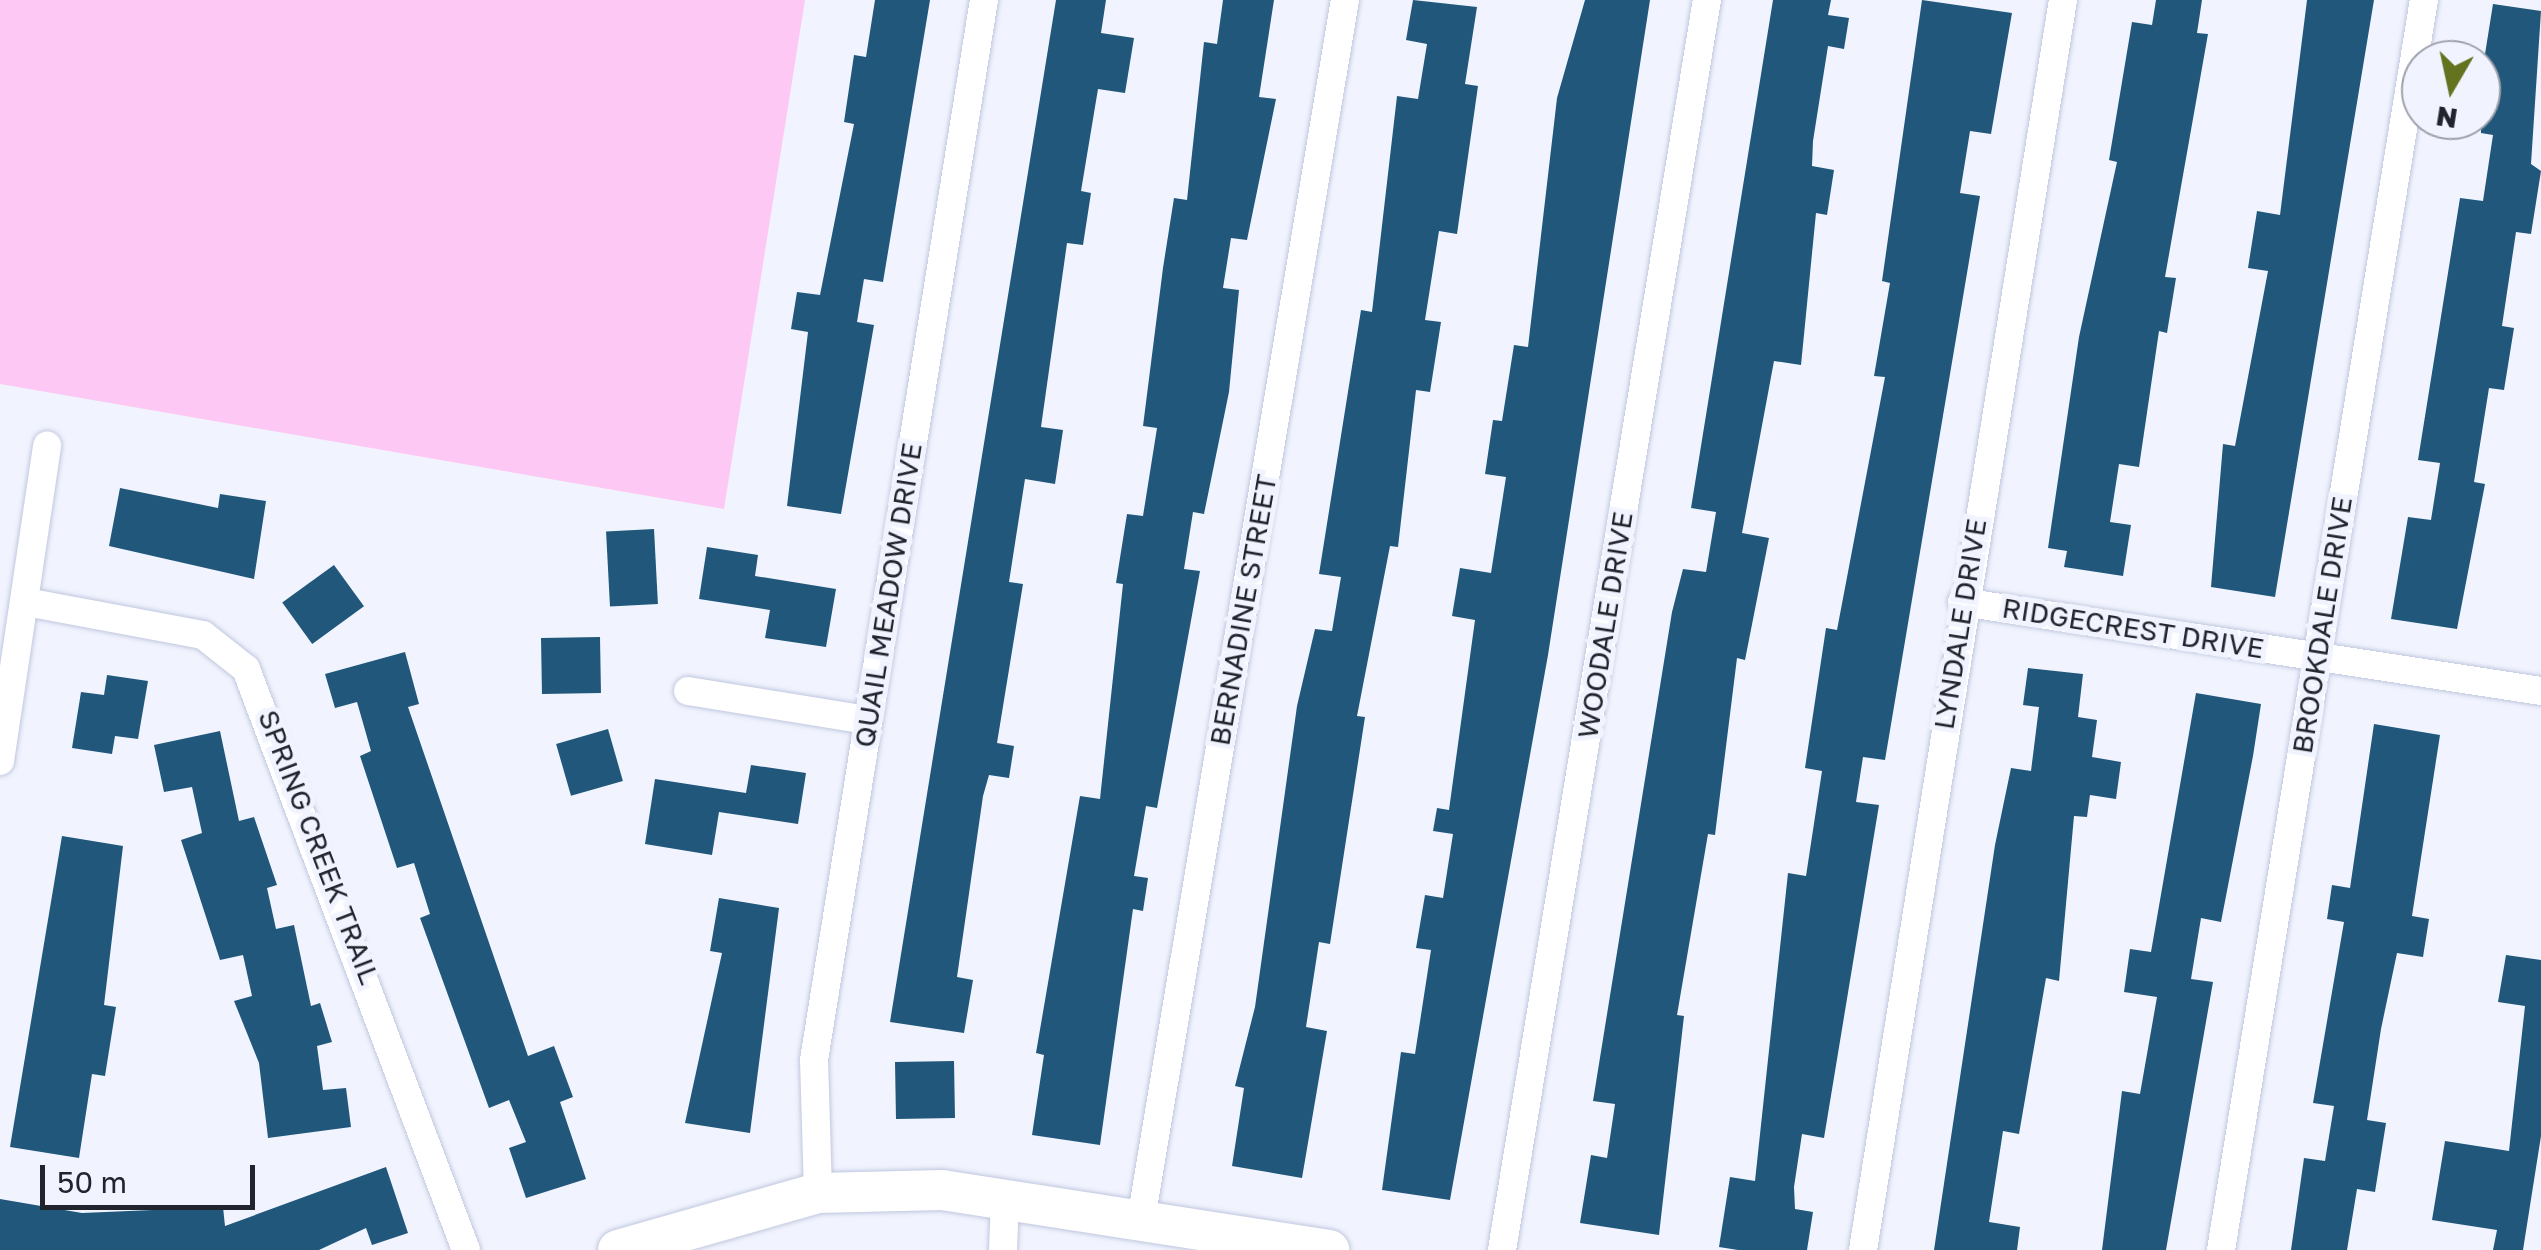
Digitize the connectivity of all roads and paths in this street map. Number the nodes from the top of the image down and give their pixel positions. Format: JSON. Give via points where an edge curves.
{"nodes":[{"id":1,"x":984,"y":0,"type":"edge"},
{"id":2,"x":1346,"y":0,"type":"edge"},
{"id":3,"x":1707,"y":0,"type":"edge"},
{"id":4,"x":2063,"y":0,"type":"edge"},
{"id":5,"x":2424,"y":0,"type":"edge"},
{"id":6,"x":47,"y":445,"type":"dead end"},
{"id":7,"x":26,"y":602,"type":"junction"},
{"id":8,"x":1962,"y":602,"type":"junction"},
{"id":9,"x":2317,"y":657,"type":"junction"},
{"id":10,"x":688,"y":691,"type":"dead end"},
{"id":11,"x":2541,"y":692,"type":"edge"},
{"id":12,"x":868,"y":720,"type":"junction"},
{"id":13,"x":0,"y":761,"type":"edge"},
{"id":14,"x":818,"y":1193,"type":"junction"},
{"id":15,"x":1005,"y":1198,"type":"junction"},
{"id":16,"x":1141,"y":1220,"type":"junction"},
{"id":17,"x":466,"y":1250,"type":"edge"},
{"id":18,"x":618,"y":1250,"type":"edge"},
{"id":19,"x":1002,"y":1250,"type":"edge"},
{"id":20,"x":1329,"y":1250,"type":"edge"},
{"id":21,"x":1502,"y":1250,"type":"edge"},
{"id":22,"x":1863,"y":1250,"type":"edge"},
{"id":23,"x":2221,"y":1250,"type":"edge"}],
"edges":[{"from":1,"to":12,"type":"street","name":"QUAIL MEADOW DRIVE"},
{"from":2,"to":16,"type":"street","name":"BERNADINE STREET"},
{"from":3,"to":21,"type":"street","name":"WOODALE DRIVE"},
{"from":4,"to":8,"type":"street","name":"LYNDALE DRIVE"},
{"from":5,"to":9,"type":"street","name":"BROOKDALE DRIVE"},
{"from":6,"to":7,"type":"street"},
{"from":7,"to":13,"type":"street"},
{"from":7,"to":17,"type":"street","name":"SPRING CREEK TRAIL","via":[[203,635],[246,668]]},
{"from":8,"to":9,"type":"street","name":"RIDGECREST DRIVE"},
{"from":8,"to":22,"type":"street","name":"LYNDALE DRIVE"},
{"from":9,"to":11,"type":"street","name":"RIDGECREST DRIVE"},
{"from":9,"to":23,"type":"street","name":"BROOKDALE DRIVE"},
{"from":10,"to":12,"type":"street"},
{"from":12,"to":14,"type":"street","name":"QUAIL MEADOW DRIVE","via":[[814,1060]]},
{"from":14,"to":15,"type":"main road"},
{"from":14,"to":18,"type":"main road"},
{"from":15,"to":16,"type":"main road"},
{"from":15,"to":19,"type":"street"},
{"from":16,"to":20,"type":"main road"}]}
